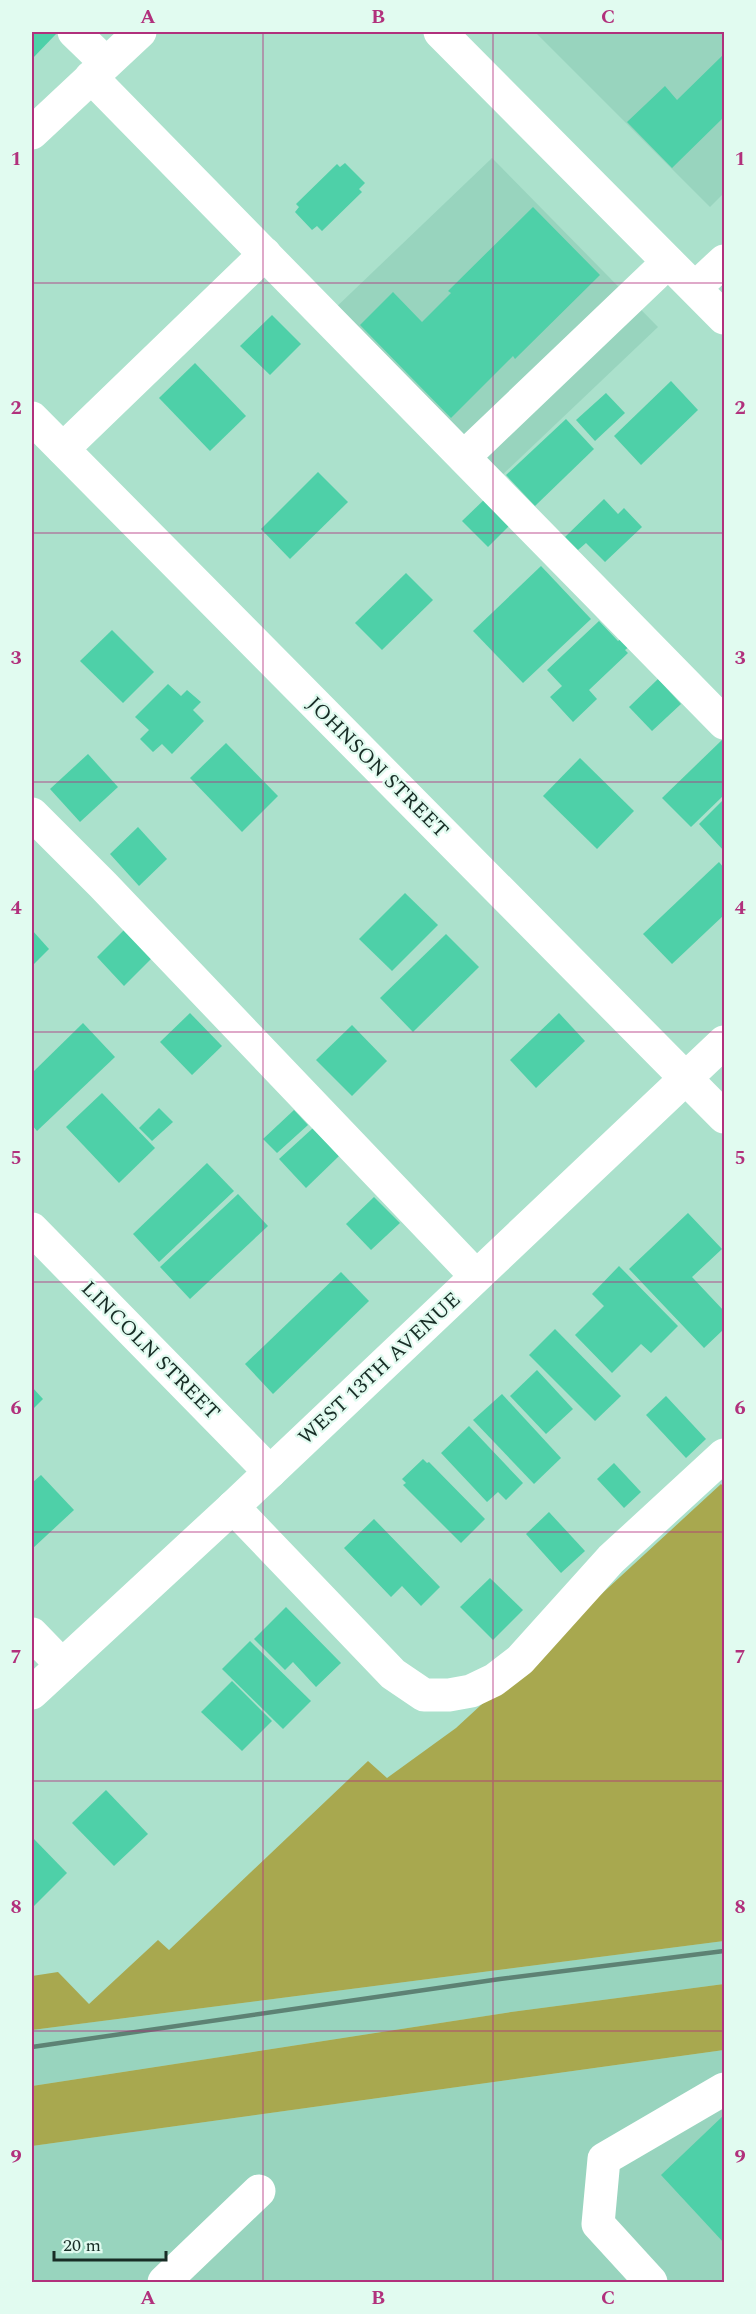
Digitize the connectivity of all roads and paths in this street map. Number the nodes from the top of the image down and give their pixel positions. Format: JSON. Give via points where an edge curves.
{"nodes":[{"id":1,"x":74,"y":32,"type":"edge"},
{"id":2,"x":140,"y":32,"type":"edge"},
{"id":3,"x":440,"y":32,"type":"edge"},
{"id":4,"x":98,"y":70,"type":"junction"},
{"id":5,"x":32,"y":133,"type":"edge"},
{"id":6,"x":265,"y":254,"type":"junction"},
{"id":7,"x":724,"y":261,"type":"edge"},
{"id":8,"x":668,"y":262,"type":"junction"},
{"id":9,"x":695,"y":288,"type":"junction"},
{"id":10,"x":724,"y":318,"type":"edge"},
{"id":11,"x":32,"y":418,"type":"edge"},
{"id":12,"x":63,"y":449,"type":"junction"},
{"id":13,"x":464,"y":457,"type":"junction"},
{"id":14,"x":724,"y":723,"type":"edge"},
{"id":15,"x":32,"y":814,"type":"edge"},
{"id":16,"x":724,"y":1042,"type":"edge"},
{"id":17,"x":686,"y":1078,"type":"junction"},
{"id":18,"x":724,"y":1117,"type":"edge"},
{"id":19,"x":32,"y":1229,"type":"edge"},
{"id":20,"x":476,"y":1276,"type":"junction"},
{"id":21,"x":724,"y":1455,"type":"edge"},
{"id":22,"x":270,"y":1472,"type":"junction"},
{"id":23,"x":233,"y":1507,"type":"junction"},
{"id":24,"x":32,"y":1634,"type":"edge"},
{"id":25,"x":62,"y":1665,"type":"junction"},
{"id":26,"x":32,"y":1693,"type":"edge"},
{"id":27,"x":724,"y":2089,"type":"edge"},
{"id":28,"x":259,"y":2191,"type":"dead end"},
{"id":29,"x":164,"y":2283,"type":"edge"},
{"id":30,"x":651,"y":2283,"type":"edge"}],
"edges":[{"from":1,"to":4,"type":"street"},
{"from":2,"to":4,"type":"street"},
{"from":3,"to":8,"type":"street"},
{"from":4,"to":5,"type":"street"},
{"from":4,"to":6,"type":"street"},
{"from":6,"to":12,"type":"street"},
{"from":6,"to":13,"type":"street"},
{"from":7,"to":9,"type":"street"},
{"from":8,"to":9,"type":"street"},
{"from":8,"to":13,"type":"street"},
{"from":9,"to":10,"type":"street"},
{"from":11,"to":12,"type":"street","name":"JOHNSON STREET"},
{"from":12,"to":17,"type":"street","name":"JOHNSON STREET"},
{"from":13,"to":14,"type":"street"},
{"from":15,"to":20,"type":"street"},
{"from":16,"to":17,"type":"street","name":"WEST 13TH AVENUE"},
{"from":17,"to":18,"type":"street","name":"JOHNSON STREET"},
{"from":17,"to":20,"type":"street","name":"WEST 13TH AVENUE"},
{"from":19,"to":22,"type":"street","name":"LINCOLN STREET"},
{"from":20,"to":22,"type":"street","name":"WEST 13TH AVENUE"},
{"from":21,"to":23,"type":"street","via":[[612,1559],[520,1660],[494,1680],[471,1691],[449,1695],[424,1695],[393,1674]]},
{"from":22,"to":23,"type":"street","name":"WEST 13TH AVENUE"},
{"from":23,"to":25,"type":"street","name":"WEST 13TH AVENUE"},
{"from":24,"to":25,"type":"street"},
{"from":25,"to":26,"type":"street","name":"WEST 13TH AVENUE"},
{"from":27,"to":30,"type":"street","via":[[604,2159],[598,2224]]},
{"from":28,"to":29,"type":"street"}]}
